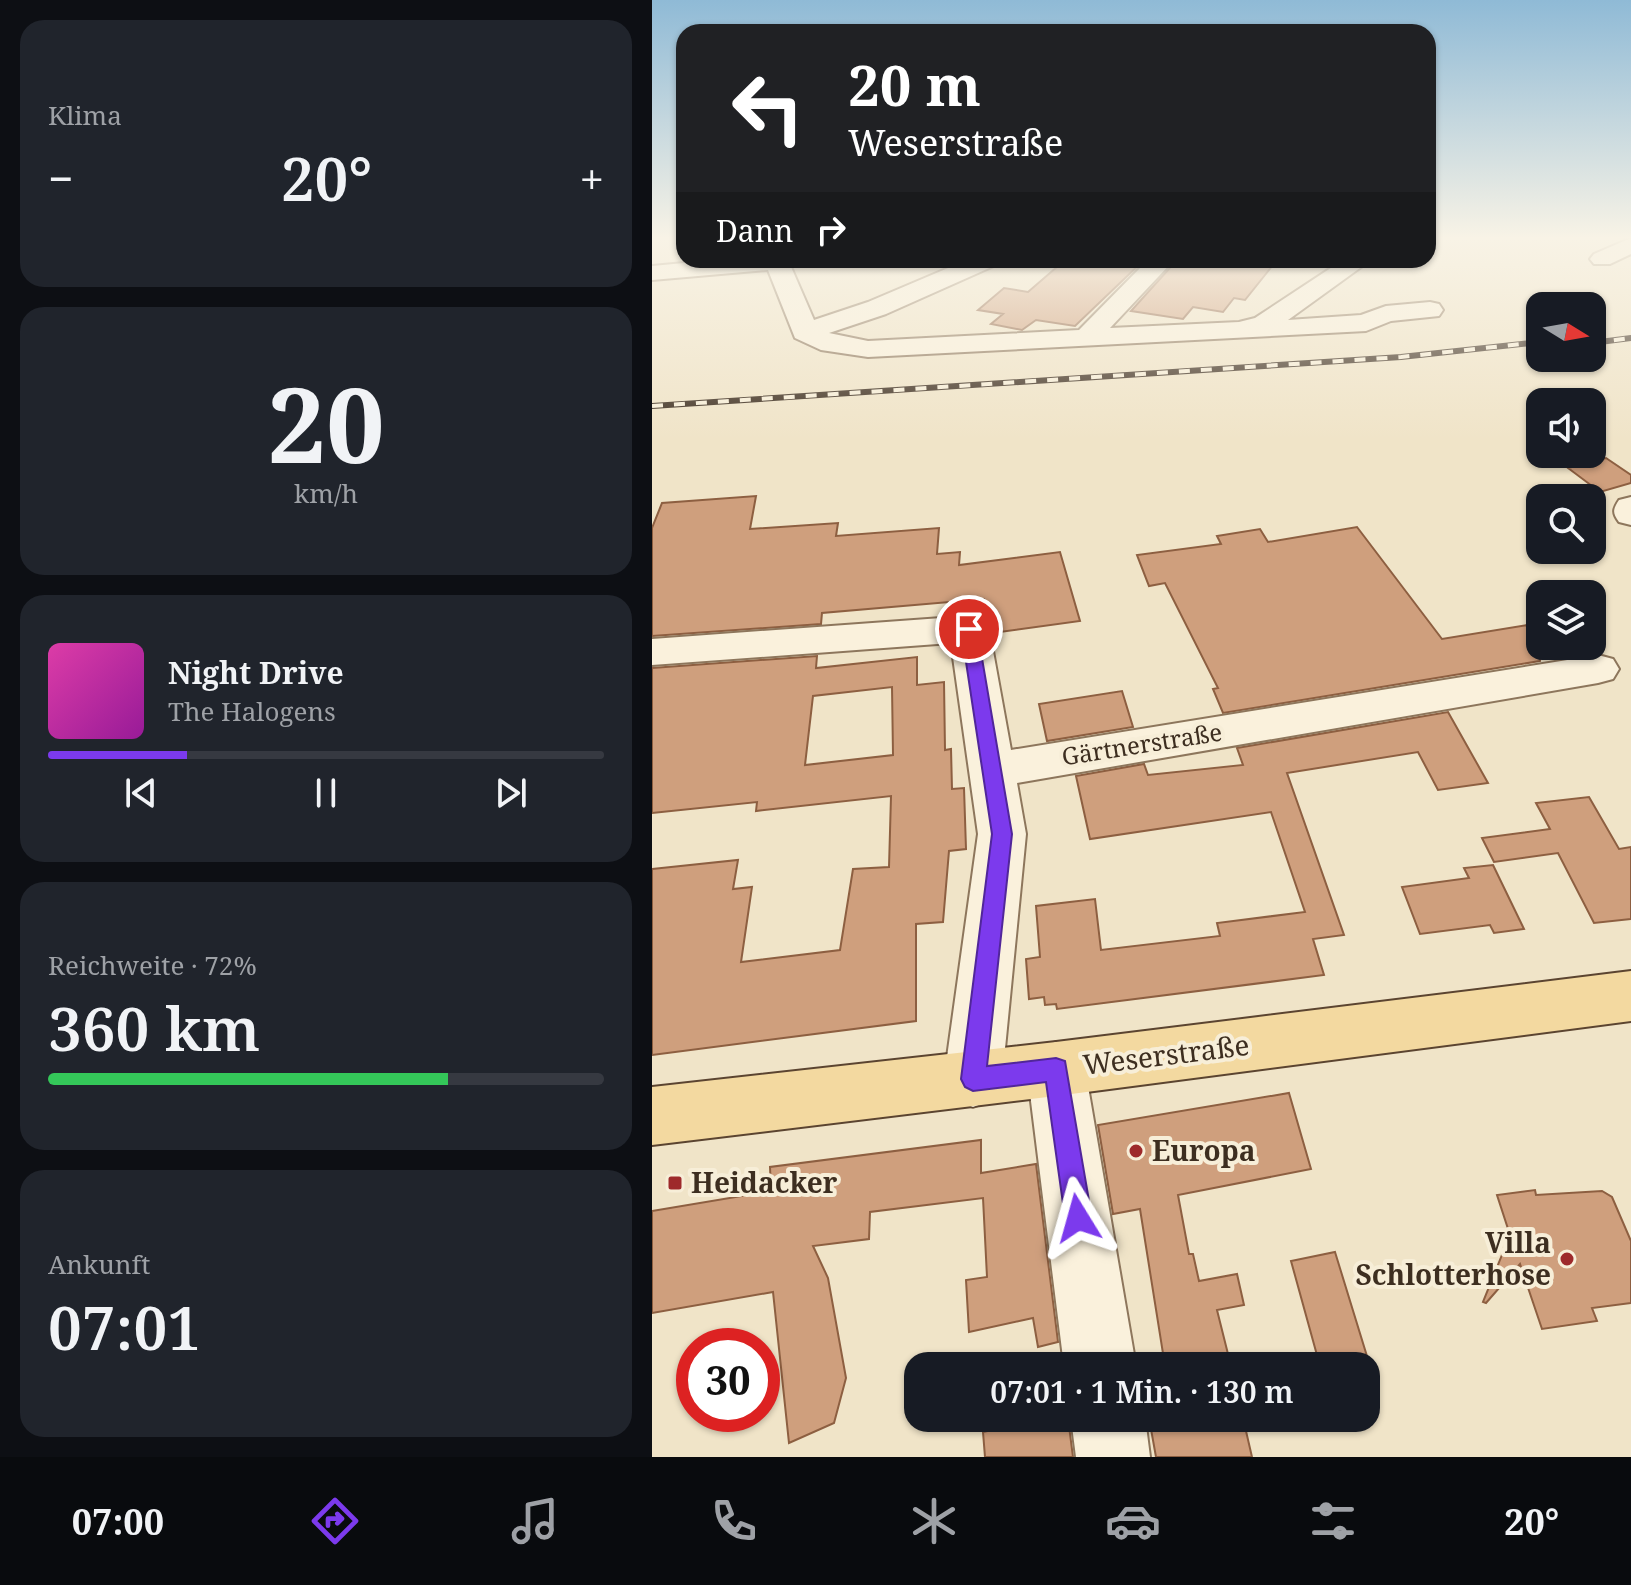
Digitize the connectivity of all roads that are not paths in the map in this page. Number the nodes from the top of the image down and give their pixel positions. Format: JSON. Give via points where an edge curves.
{"nodes":[{"id":1,"x":794,"y":304,"type":"edge"},
{"id":2,"x":886,"y":304,"type":"edge"},
{"id":3,"x":1119,"y":304,"type":"edge"},
{"id":4,"x":1294,"y":304,"type":"edge"},
{"id":5,"x":1430,"y":310,"type":"dead end"},
{"id":6,"x":1239,"y":330,"type":"junction"},
{"id":7,"x":805,"y":332,"type":"junction"},
{"id":8,"x":1087,"y":337,"type":"junction"},
{"id":9,"x":1631,"y":507,"type":"edge"},
{"id":10,"x":1631,"y":515,"type":"edge"},
{"id":11,"x":652,"y":652,"type":"edge"},
{"id":12,"x":1598,"y":669,"type":"dead end"},
{"id":13,"x":994,"y":770,"type":"junction"},
{"id":14,"x":1631,"y":996,"type":"edge"},
{"id":15,"x":1056,"y":1069,"type":"junction"},
{"id":16,"x":973,"y":1079,"type":"junction"},
{"id":17,"x":652,"y":1116,"type":"edge"},
{"id":18,"x":1098,"y":1352,"type":"edge"},
{"id":19,"x":1110,"y":1432,"type":"edge"},
{"id":20,"x":1113,"y":1457,"type":"edge"}],
"edges":[{"from":1,"to":7,"type":"street"},
{"from":2,"to":7,"type":"street"},
{"from":3,"to":8,"type":"street"},
{"from":4,"to":6,"type":"street","via":[[1264,324]]},
{"from":5,"to":6,"type":"street","via":[[1327,328]]},
{"from":6,"to":8,"type":"street"},
{"from":7,"to":8,"type":"street","via":[[831,344],[868,349]]},
{"from":9,"to":10,"type":"street"},
{"from":11,"to":13,"type":"street","via":[[969,629]]},
{"from":12,"to":13,"type":"street","name":"Gärtnerstraße"},
{"from":13,"to":16,"type":"street","via":[[1002,834]]},
{"from":14,"to":15,"type":"main road","name":"Weserstraße"},
{"from":15,"to":16,"type":"main road","name":"Weserstraße"},
{"from":15,"to":18,"type":"street"},
{"from":16,"to":17,"type":"main road","name":"Weserstraße"},
{"from":19,"to":20,"type":"street"}]}
